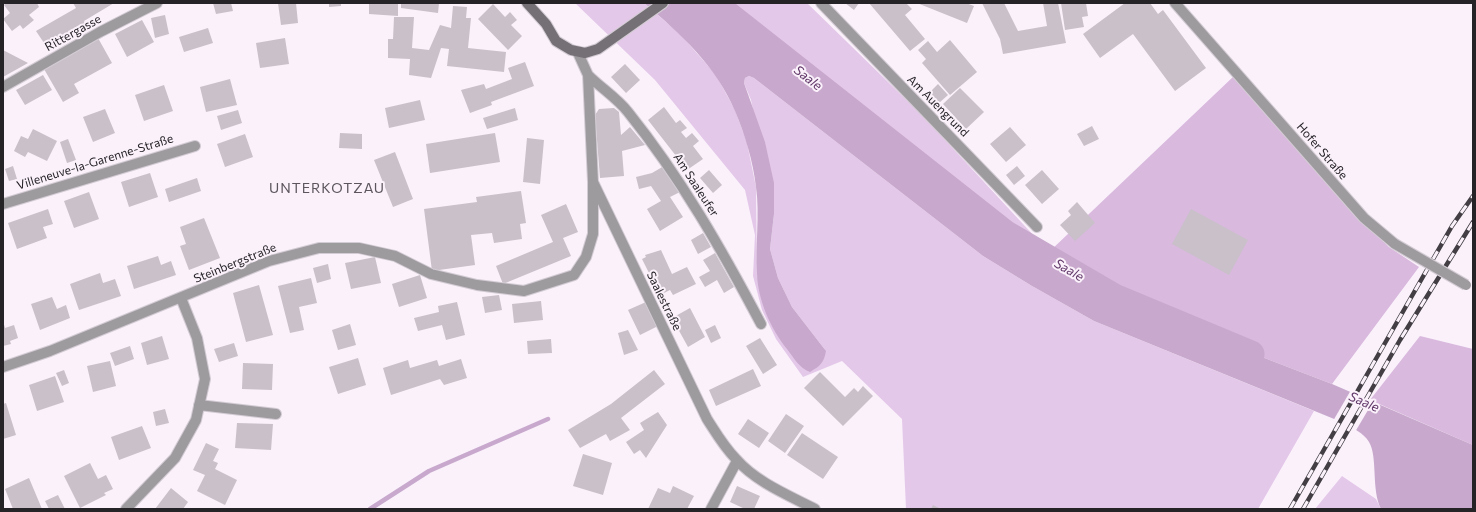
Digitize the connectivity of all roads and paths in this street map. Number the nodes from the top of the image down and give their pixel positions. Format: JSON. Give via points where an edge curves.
{"nodes":[{"id":1,"x":157,"y":3,"type":"edge"},
{"id":2,"x":527,"y":3,"type":"edge"},
{"id":3,"x":663,"y":3,"type":"edge"},
{"id":4,"x":821,"y":3,"type":"edge"},
{"id":5,"x":1175,"y":3,"type":"edge"},
{"id":6,"x":578,"y":53,"type":"junction"},
{"id":7,"x":588,"y":75,"type":"junction"},
{"id":8,"x":3,"y":87,"type":"edge"},
{"id":9,"x":195,"y":146,"type":"dead end"},
{"id":10,"x":593,"y":182,"type":"junction"},
{"id":11,"x":3,"y":204,"type":"edge"},
{"id":12,"x":1037,"y":227,"type":"dead end"},
{"id":13,"x":1470,"y":286,"type":"edge"},
{"id":14,"x":181,"y":298,"type":"junction"},
{"id":15,"x":762,"y":324,"type":"dead end"},
{"id":16,"x":3,"y":367,"type":"edge"},
{"id":17,"x":199,"y":405,"type":"junction"},
{"id":18,"x":276,"y":414,"type":"dead end"},
{"id":19,"x":737,"y":461,"type":"junction"},
{"id":20,"x":126,"y":509,"type":"edge"},
{"id":21,"x":711,"y":509,"type":"edge"},
{"id":22,"x":815,"y":509,"type":"edge"}],
"edges":[{"from":1,"to":8,"type":"street","name":"Rittergasse"},
{"from":2,"to":6,"type":"street","via":[[556,40]]},
{"from":3,"to":6,"type":"street","via":[[592,52]]},
{"from":4,"to":12,"type":"street","name":"Am Auengrund"},
{"from":5,"to":13,"type":"street","name":"Hofer Straße","bridge":true,"via":[[1364,218],[1396,244]]},
{"from":6,"to":7,"type":"street","name":"Saalestraße"},
{"from":7,"to":10,"type":"street","name":"Saalestraße"},
{"from":7,"to":15,"type":"street","name":"Am Saaleufer","via":[[628,111],[677,177]]},
{"from":9,"to":11,"type":"street","name":"Villeneuve-la-Garenne-Straße"},
{"from":10,"to":14,"type":"street","name":"Steinbergstraße","via":[[593,234],[586,257],[574,275],[524,292],[477,285],[431,274],[395,256],[359,248],[319,248],[269,261]]},
{"from":10,"to":19,"type":"street","name":"Saalestraße","via":[[707,419],[722,444]]},
{"from":14,"to":16,"type":"street","name":"Steinbergstraße","via":[[50,352]]},
{"from":14,"to":17,"type":"street","via":[[197,338],[205,379]]},
{"from":17,"to":18,"type":"street"},
{"from":17,"to":20,"type":"street","via":[[196,420],[175,458]]},
{"from":19,"to":21,"type":"street"},
{"from":19,"to":22,"type":"street","name":"Saalestraße","via":[[782,493]]}]}
